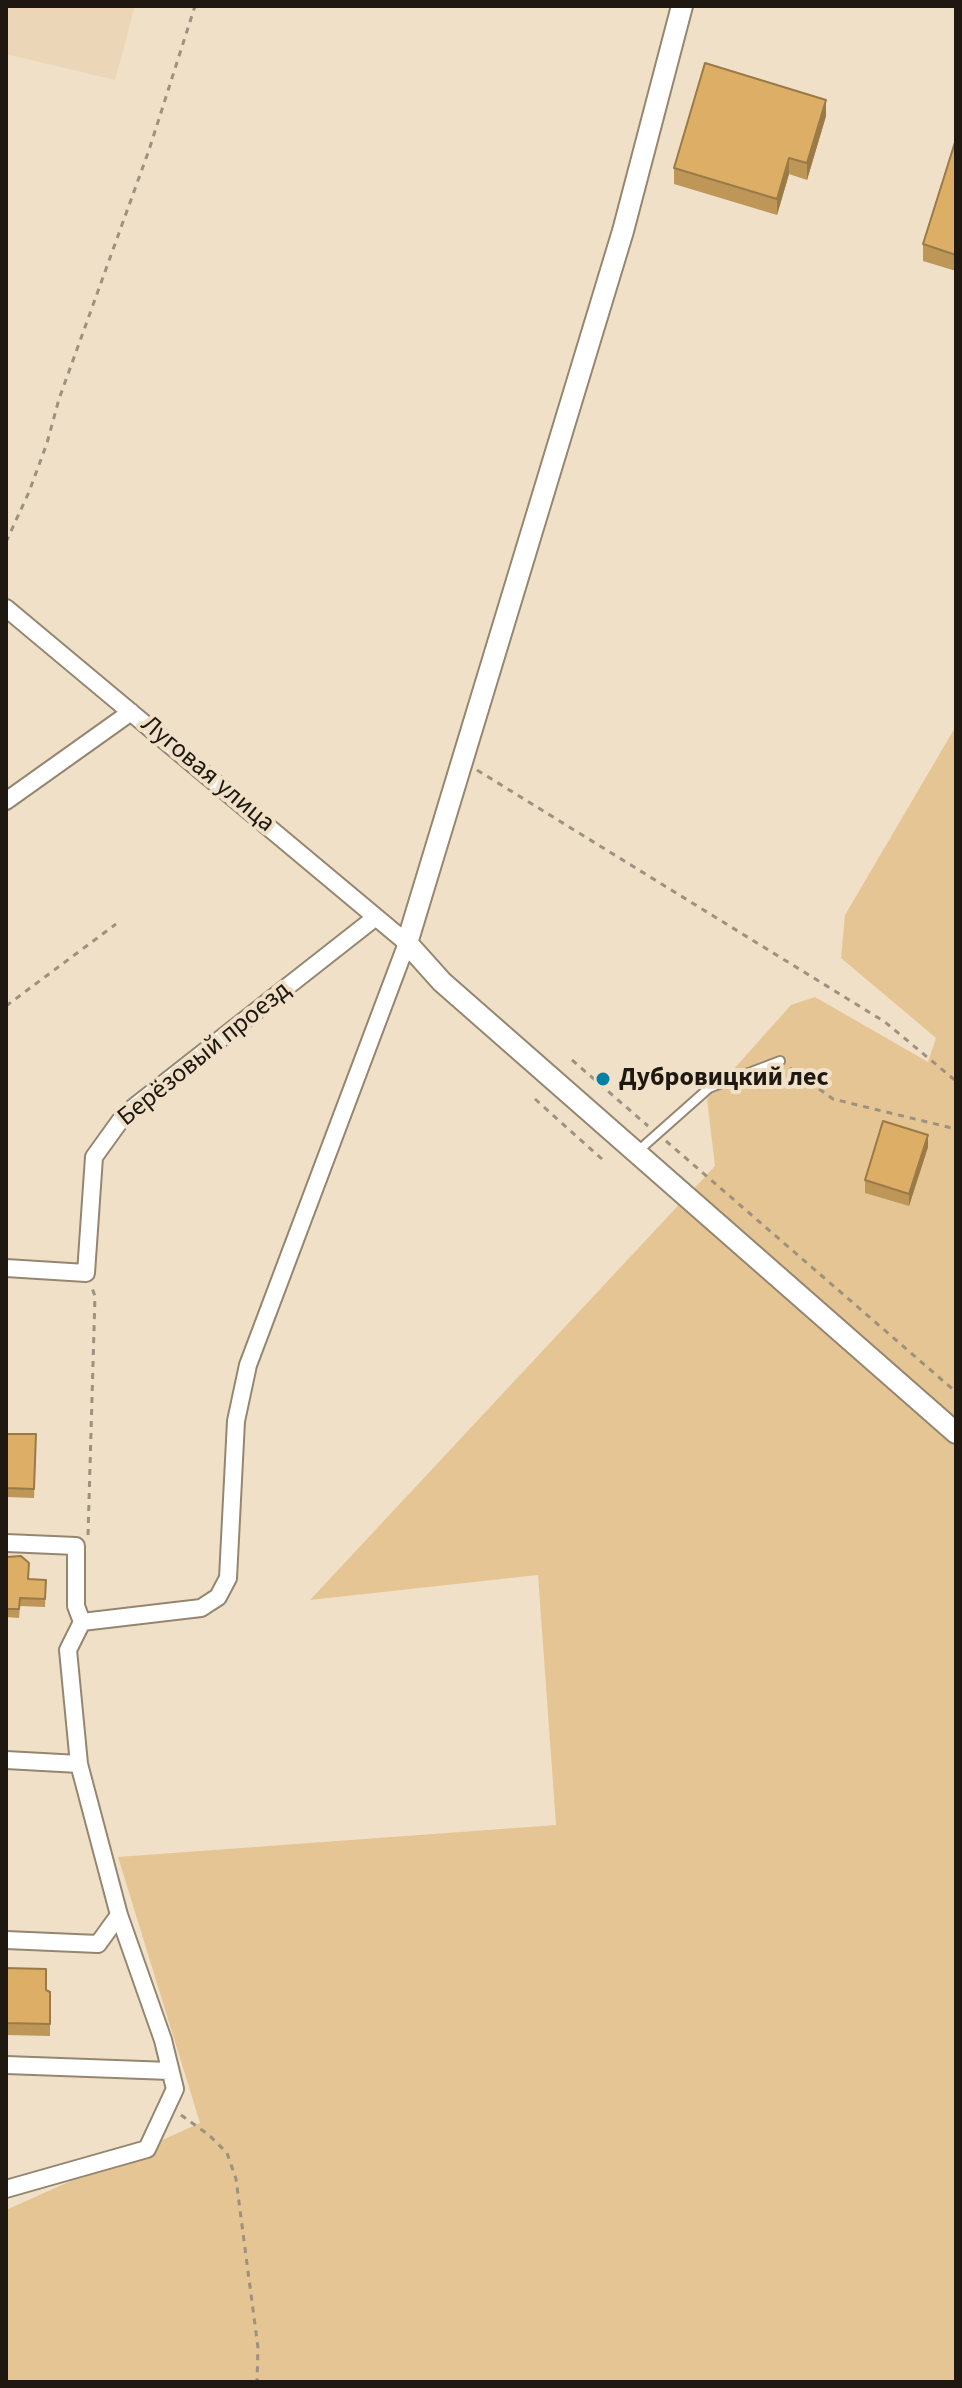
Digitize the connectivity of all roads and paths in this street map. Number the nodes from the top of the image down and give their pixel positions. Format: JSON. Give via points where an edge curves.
{"nodes":[{"id":1,"x":195,"y":6,"type":"edge"},
{"id":2,"x":682,"y":6,"type":"edge"},
{"id":3,"x":6,"y":542,"type":"edge"},
{"id":4,"x":6,"y":608,"type":"edge"},
{"id":5,"x":131,"y":712,"type":"junction"},
{"id":6,"x":461,"y":760,"type":"junction"},
{"id":7,"x":6,"y":801,"type":"edge"},
{"id":8,"x":376,"y":917,"type":"junction"},
{"id":9,"x":116,"y":924,"type":"dead end"},
{"id":10,"x":407,"y":943,"type":"junction"},
{"id":11,"x":6,"y":1006,"type":"edge"},
{"id":12,"x":572,"y":1060,"type":"dead end"},
{"id":13,"x":780,"y":1061,"type":"joint"},
{"id":14,"x":956,"y":1081,"type":"edge"},
{"id":15,"x":535,"y":1099,"type":"dead end"},
{"id":16,"x":956,"y":1129,"type":"edge"},
{"id":17,"x":658,"y":1134,"type":"junction"},
{"id":18,"x":635,"y":1154,"type":"junction"},
{"id":19,"x":602,"y":1159,"type":"dead end"},
{"id":20,"x":6,"y":1268,"type":"edge"},
{"id":21,"x":86,"y":1273,"type":"junction"},
{"id":22,"x":956,"y":1392,"type":"edge"},
{"id":23,"x":956,"y":1433,"type":"edge"},
{"id":24,"x":6,"y":1543,"type":"edge"},
{"id":25,"x":76,"y":1546,"type":"junction"},
{"id":26,"x":82,"y":1622,"type":"junction"},
{"id":27,"x":6,"y":1760,"type":"edge"},
{"id":28,"x":79,"y":1764,"type":"junction"},
{"id":29,"x":119,"y":1915,"type":"junction"},
{"id":30,"x":6,"y":1940,"type":"edge"},
{"id":31,"x":6,"y":2065,"type":"edge"},
{"id":32,"x":170,"y":2071,"type":"junction"},
{"id":33,"x":168,"y":2106,"type":"junction"},
{"id":34,"x":6,"y":2189,"type":"edge"},
{"id":35,"x":257,"y":2382,"type":"edge"}],
"edges":[{"from":1,"to":3,"type":"path","via":[[47,443]]},
{"from":2,"to":6,"type":"street","via":[[623,231]]},
{"from":4,"to":5,"type":"street","name":"Луговая улица"},
{"from":5,"to":7,"type":"street"},
{"from":5,"to":8,"type":"street","name":"Луговая улица"},
{"from":6,"to":10,"type":"street"},
{"from":6,"to":14,"type":"path","via":[[885,1022]]},
{"from":8,"to":10,"type":"street","name":"Луговая улица"},
{"from":8,"to":21,"type":"street","name":"Берёзовый проезд","via":[[125,1114],[94,1157]]},
{"from":9,"to":11,"type":"path"},
{"from":10,"to":18,"type":"street","via":[[442,982]]},
{"from":10,"to":26,"type":"street","via":[[248,1365],[236,1421],[228,1578],[218,1597],[201,1608]]},
{"from":12,"to":17,"type":"path"},
{"from":13,"to":16,"type":"path","via":[[833,1099]]},
{"from":13,"to":17,"type":"lane","via":[[709,1088]]},
{"from":15,"to":19,"type":"path"},
{"from":17,"to":18,"type":"lane"},
{"from":17,"to":22,"type":"path"},
{"from":18,"to":23,"type":"street"},
{"from":20,"to":21,"type":"street"},
{"from":21,"to":25,"type":"path","via":[[95,1296],[88,1536]]},
{"from":24,"to":25,"type":"street"},
{"from":25,"to":26,"type":"street","via":[[76,1606]]},
{"from":26,"to":28,"type":"street","via":[[68,1650]]},
{"from":27,"to":28,"type":"street"},
{"from":28,"to":29,"type":"street"},
{"from":29,"to":30,"type":"street","via":[[98,1944]]},
{"from":29,"to":32,"type":"street"},
{"from":31,"to":32,"type":"street"},
{"from":32,"to":33,"type":"street","via":[[175,2089]]},
{"from":33,"to":34,"type":"street","via":[[147,2149]]},
{"from":33,"to":35,"type":"path","via":[[227,2153],[236,2179],[258,2348]]}]}
